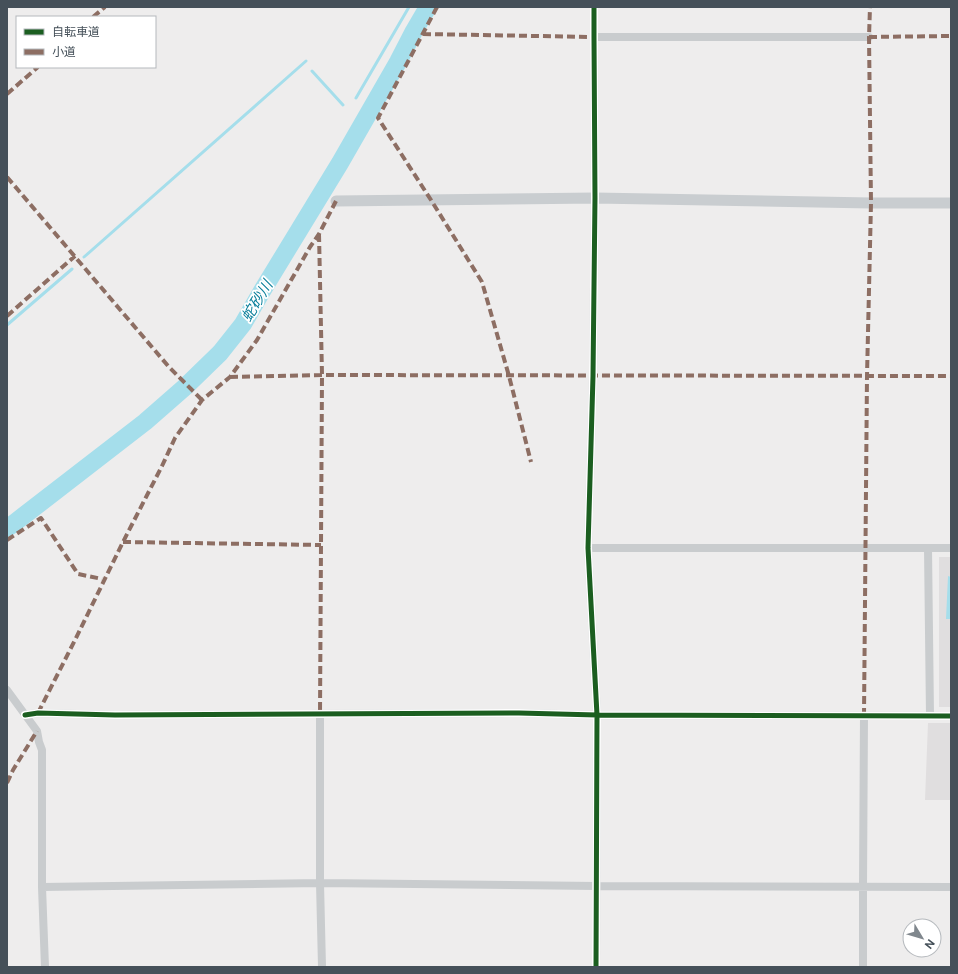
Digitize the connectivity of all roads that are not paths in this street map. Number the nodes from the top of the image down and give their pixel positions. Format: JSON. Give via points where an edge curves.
{"nodes":[{"id":1,"x":594,"y":7,"type":"edge"},
{"id":2,"x":869,"y":36,"type":"dead end"},
{"id":3,"x":594,"y":37,"type":"junction"},
{"id":4,"x":595,"y":198,"type":"junction"},
{"id":5,"x":336,"y":202,"type":"dead end"},
{"id":6,"x":951,"y":203,"type":"edge"},
{"id":7,"x":588,"y":548,"type":"junction"},
{"id":8,"x":928,"y":548,"type":"junction"},
{"id":9,"x":951,"y":548,"type":"edge"},
{"id":10,"x":7,"y":690,"type":"edge"},
{"id":11,"x":320,"y":714,"type":"junction"},
{"id":12,"x":25,"y":715,"type":"junction"},
{"id":13,"x":597,"y":715,"type":"junction"},
{"id":14,"x":864,"y":716,"type":"junction"},
{"id":15,"x":930,"y":716,"type":"junction"},
{"id":16,"x":951,"y":716,"type":"edge"},
{"id":17,"x":320,"y":883,"type":"junction"},
{"id":18,"x":596,"y":886,"type":"junction"},
{"id":19,"x":863,"y":886,"type":"junction"},
{"id":20,"x":42,"y":887,"type":"junction"},
{"id":21,"x":951,"y":887,"type":"edge"},
{"id":22,"x":45,"y":967,"type":"edge"},
{"id":23,"x":322,"y":967,"type":"edge"},
{"id":24,"x":596,"y":967,"type":"edge"},
{"id":25,"x":863,"y":967,"type":"edge"}],
"edges":[{"from":1,"to":3,"type":"street"},
{"from":2,"to":3,"type":"street"},
{"from":3,"to":4,"type":"street"},
{"from":4,"to":5,"type":"street"},
{"from":4,"to":6,"type":"street"},
{"from":4,"to":7,"type":"street"},
{"from":7,"to":8,"type":"street"},
{"from":7,"to":13,"type":"street"},
{"from":8,"to":9,"type":"street"},
{"from":8,"to":15,"type":"street"},
{"from":10,"to":12,"type":"street"},
{"from":11,"to":12,"type":"street"},
{"from":11,"to":13,"type":"street"},
{"from":11,"to":17,"type":"street"},
{"from":12,"to":20,"type":"street","via":[[37,731],[42,750]]},
{"from":13,"to":14,"type":"street"},
{"from":13,"to":18,"type":"street"},
{"from":14,"to":15,"type":"street"},
{"from":14,"to":19,"type":"street"},
{"from":15,"to":16,"type":"street"},
{"from":17,"to":18,"type":"street"},
{"from":17,"to":20,"type":"street"},
{"from":17,"to":23,"type":"street"},
{"from":18,"to":19,"type":"street"},
{"from":18,"to":24,"type":"street"},
{"from":19,"to":21,"type":"street"},
{"from":19,"to":25,"type":"street"},
{"from":20,"to":22,"type":"street"}]}
